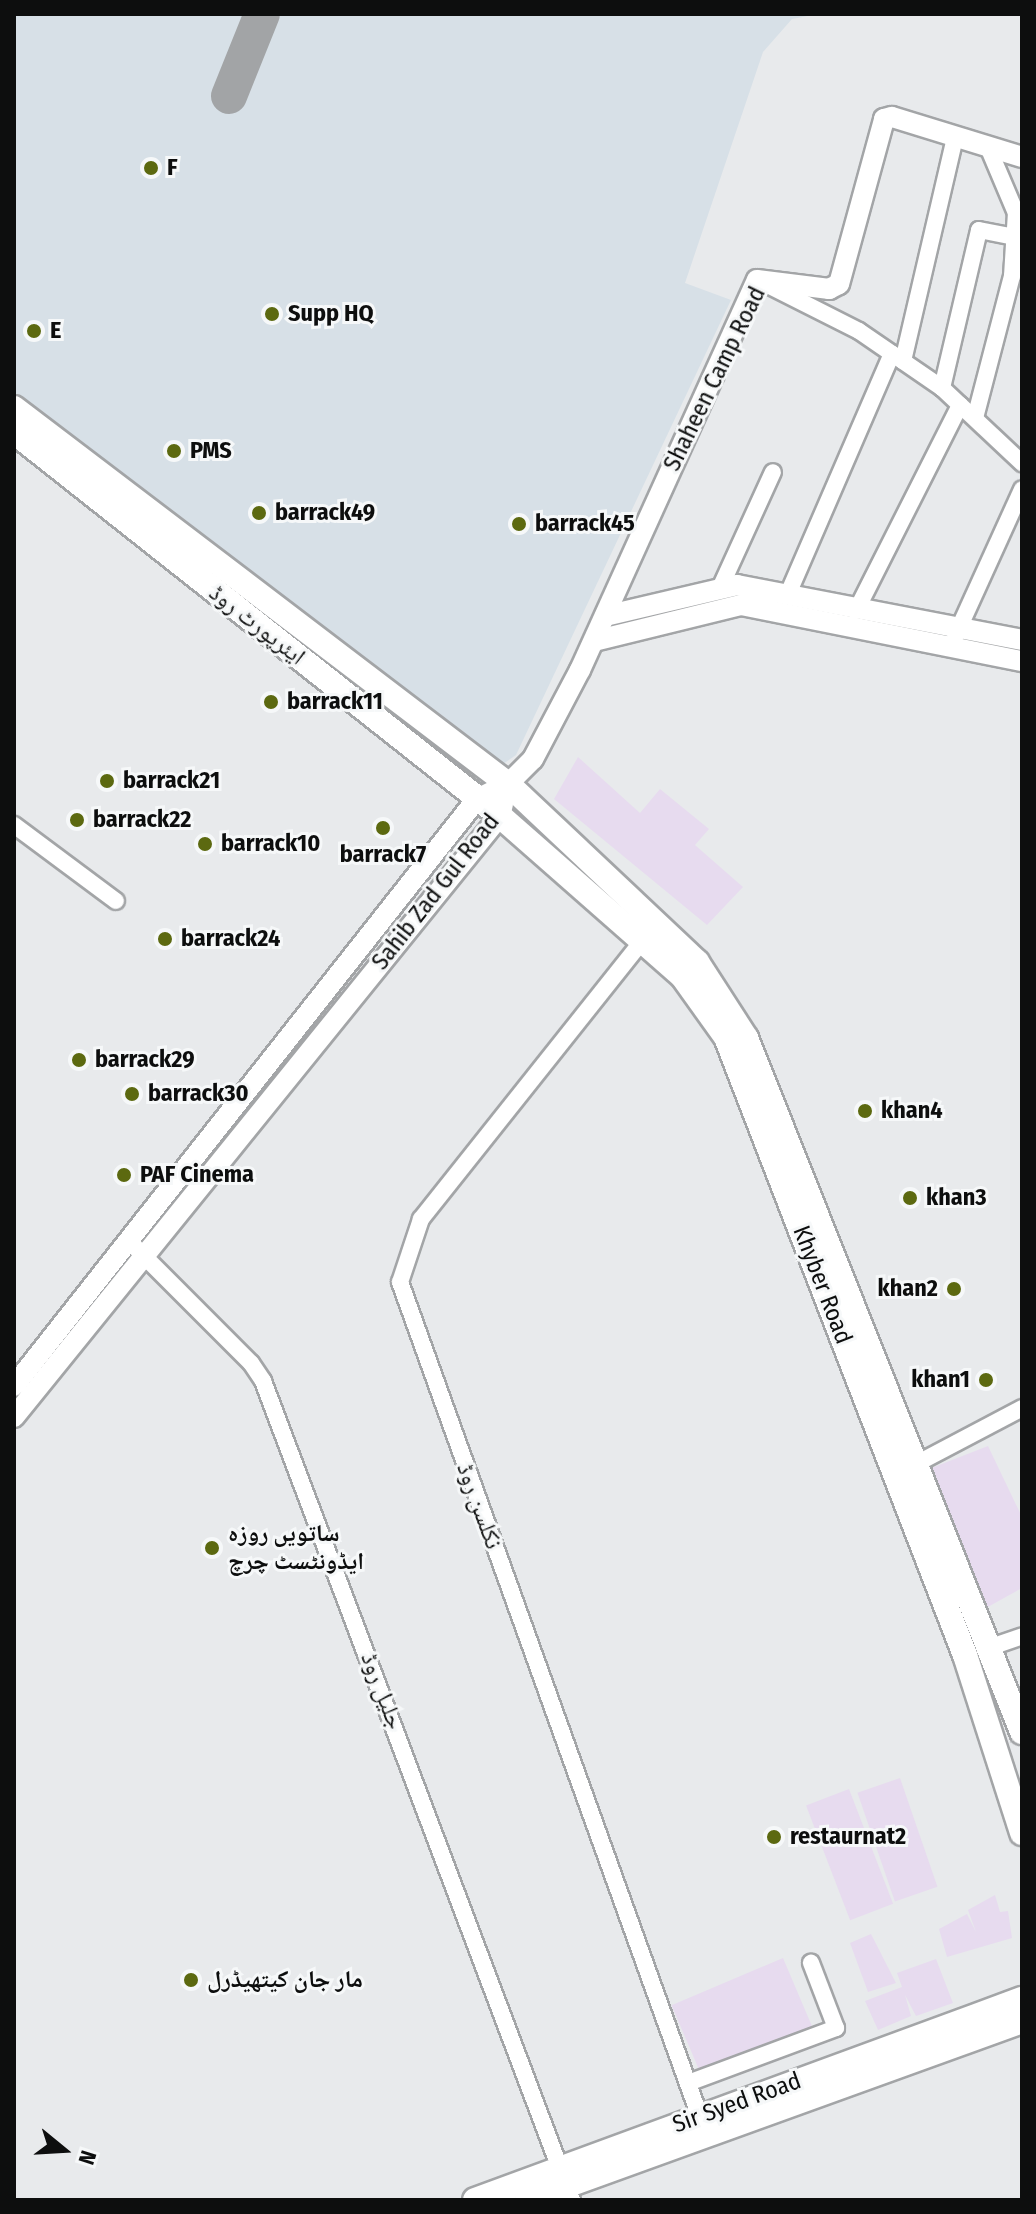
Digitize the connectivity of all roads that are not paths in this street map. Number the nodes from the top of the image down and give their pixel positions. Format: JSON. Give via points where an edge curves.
{"nodes":[{"id":1,"x":955,"y":137,"type":"junction"},
{"id":2,"x":988,"y":147,"type":"junction"},
{"id":3,"x":1022,"y":157,"type":"edge"},
{"id":4,"x":1015,"y":237,"type":"junction"},
{"id":5,"x":757,"y":280,"type":"junction"},
{"id":6,"x":897,"y":358,"type":"junction"},
{"id":7,"x":942,"y":388,"type":"junction"},
{"id":8,"x":960,"y":405,"type":"junction"},
{"id":9,"x":14,"y":408,"type":"edge"},
{"id":10,"x":975,"y":418,"type":"junction"},
{"id":11,"x":14,"y":432,"type":"edge"},
{"id":12,"x":1022,"y":463,"type":"edge"},
{"id":13,"x":773,"y":472,"type":"dead end"},
{"id":14,"x":1022,"y":489,"type":"edge"},
{"id":15,"x":721,"y":586,"type":"junction"},
{"id":16,"x":788,"y":594,"type":"junction"},
{"id":17,"x":856,"y":611,"type":"junction"},
{"id":18,"x":605,"y":616,"type":"junction"},
{"id":19,"x":955,"y":639,"type":"junction"},
{"id":20,"x":1022,"y":640,"type":"edge"},
{"id":21,"x":594,"y":641,"type":"junction"},
{"id":22,"x":1022,"y":661,"type":"edge"},
{"id":23,"x":508,"y":784,"type":"junction"},
{"id":24,"x":477,"y":799,"type":"junction"},
{"id":25,"x":500,"y":816,"type":"junction"},
{"id":26,"x":14,"y":825,"type":"edge"},
{"id":27,"x":116,"y":901,"type":"dead end"},
{"id":28,"x":635,"y":950,"type":"dead end"},
{"id":29,"x":136,"y":1248,"type":"junction"},
{"id":30,"x":14,"y":1386,"type":"edge"},
{"id":31,"x":1022,"y":1408,"type":"edge"},
{"id":32,"x":14,"y":1417,"type":"edge"},
{"id":33,"x":916,"y":1464,"type":"junction"},
{"id":34,"x":1022,"y":1636,"type":"edge"},
{"id":35,"x":985,"y":1649,"type":"junction"},
{"id":36,"x":1022,"y":1732,"type":"edge"},
{"id":37,"x":1022,"y":1833,"type":"edge"},
{"id":38,"x":811,"y":1963,"type":"dead end"},
{"id":39,"x":1022,"y":1991,"type":"edge"},
{"id":40,"x":1016,"y":2015,"type":"edge"},
{"id":41,"x":688,"y":2083,"type":"junction"},
{"id":42,"x":700,"y":2117,"type":"junction"},
{"id":43,"x":567,"y":2184,"type":"edge"},
{"id":44,"x":475,"y":2200,"type":"edge"},
{"id":45,"x":527,"y":2200,"type":"edge"}],
"edges":[{"from":1,"to":2,"type":"street","name":"Shaheen Camp Road"},
{"from":1,"to":5,"type":"street","name":"Shaheen Camp Road","via":[[887,117],[839,284],[829,289]]},
{"from":1,"to":6,"type":"street"},
{"from":2,"to":3,"type":"street","name":"Shaheen Camp Road"},
{"from":2,"to":4,"type":"street","via":[[1016,213]]},
{"from":4,"to":7,"type":"street","via":[[979,230]]},
{"from":4,"to":10,"type":"street","via":[[1012,276]]},
{"from":5,"to":6,"type":"street"},
{"from":5,"to":18,"type":"street","name":"Shaheen Camp Road"},
{"from":6,"to":7,"type":"street"},
{"from":6,"to":16,"type":"street"},
{"from":7,"to":8,"type":"street"},
{"from":8,"to":10,"type":"street"},
{"from":8,"to":17,"type":"street"},
{"from":9,"to":23,"type":"main road","name":"Khyber Road"},
{"from":10,"to":12,"type":"street"},
{"from":11,"to":24,"type":"main road","name":"ایئرپورٹ روڈ"},
{"from":13,"to":15,"type":"street"},
{"from":14,"to":19,"type":"street"},
{"from":15,"to":16,"type":"street"},
{"from":15,"to":18,"type":"street"},
{"from":16,"to":17,"type":"street"},
{"from":17,"to":19,"type":"street"},
{"from":18,"to":21,"type":"street","name":"Shaheen Camp Road"},
{"from":19,"to":20,"type":"street"},
{"from":19,"to":21,"type":"street","via":[[741,605]]},
{"from":19,"to":22,"type":"street"},
{"from":21,"to":23,"type":"street","name":"Shaheen Camp Road","via":[[540,747]]},
{"from":23,"to":24,"type":"street","name":"Sahib Zad Gul Road"},
{"from":23,"to":25,"type":"street","name":"Sahib Zad Gul Road"},
{"from":23,"to":33,"type":"main road","name":"Khyber Road","via":[[697,962],[746,1038]]},
{"from":24,"to":25,"type":"main road","name":"ایئرپورٹ روڈ"},
{"from":24,"to":29,"type":"street","name":"Sahib Zad Gul Road"},
{"from":25,"to":29,"type":"street","name":"Sahib Zad Gul Road"},
{"from":25,"to":37,"type":"main road","name":"Khyber Road","via":[[683,977],[726,1037],[960,1642]]},
{"from":26,"to":27,"type":"street"},
{"from":28,"to":41,"type":"street","name":"نکلسن روڈ","via":[[421,1219],[400,1282]]},
{"from":29,"to":30,"type":"street","name":"Sahib Zad Gul Road"},
{"from":29,"to":32,"type":"street","name":"Sahib Zad Gul Road"},
{"from":29,"to":43,"type":"street","name":"جلیل روڈ","via":[[263,1381]]},
{"from":31,"to":33,"type":"street"},
{"from":33,"to":35,"type":"main road","name":"Khyber Road"},
{"from":34,"to":35,"type":"street"},
{"from":35,"to":36,"type":"main road","name":"Khyber Road"},
{"from":38,"to":41,"type":"street","via":[[836,2028]]},
{"from":39,"to":40,"type":"main road"},
{"from":40,"to":42,"type":"main road","name":"Sir Syed Road"},
{"from":40,"to":43,"type":"main road","name":"Sir Syed Road"},
{"from":41,"to":42,"type":"street","name":"نکلسن روڈ"},
{"from":42,"to":43,"type":"main road","name":"Sir Syed Road"},
{"from":43,"to":44,"type":"main road","name":"Sir Syed Road"},
{"from":43,"to":45,"type":"main road","name":"Sir Syed Road"}]}
